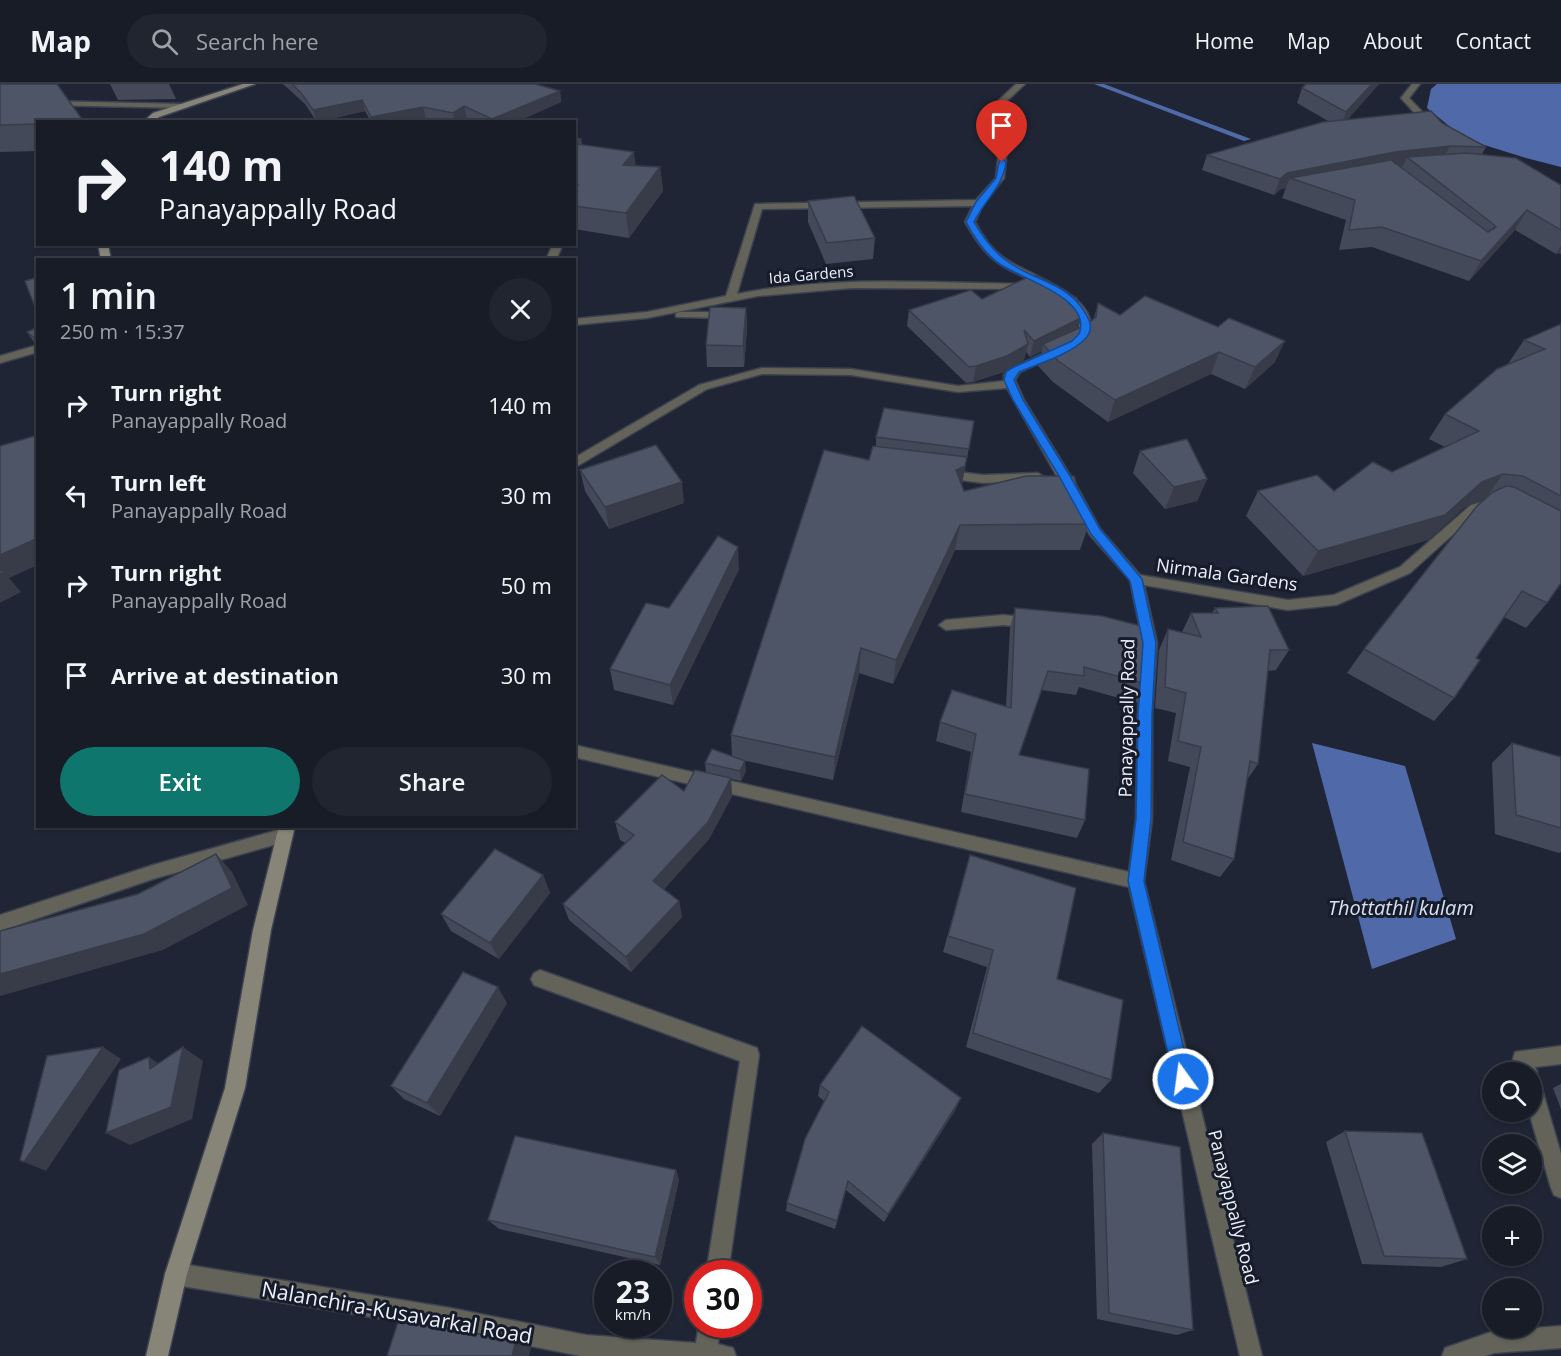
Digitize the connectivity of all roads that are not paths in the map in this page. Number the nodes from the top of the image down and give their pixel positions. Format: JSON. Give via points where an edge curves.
{"nodes":[{"id":1,"x":29,"y":84,"type":"edge"},
{"id":2,"x":251,"y":84,"type":"edge"},
{"id":3,"x":1021,"y":84,"type":"edge"},
{"id":4,"x":1416,"y":84,"type":"edge"},
{"id":5,"x":184,"y":106,"type":"junction"},
{"id":6,"x":150,"y":120,"type":"edge"},
{"id":7,"x":1439,"y":134,"type":"edge"},
{"id":8,"x":979,"y":203,"type":"junction"},
{"id":9,"x":1052,"y":287,"type":"junction"},
{"id":10,"x":731,"y":298,"type":"junction"},
{"id":11,"x":647,"y":315,"type":"junction"},
{"id":12,"x":740,"y":315,"type":"edge"},
{"id":13,"x":576,"y":322,"type":"edge"},
{"id":14,"x":36,"y":349,"type":"edge"},
{"id":15,"x":0,"y":360,"type":"edge"},
{"id":16,"x":1011,"y":384,"type":"junction"},
{"id":17,"x":576,"y":464,"type":"edge"},
{"id":18,"x":926,"y":472,"type":"edge"},
{"id":19,"x":1065,"y":476,"type":"junction"},
{"id":20,"x":1504,"y":509,"type":"edge"},
{"id":21,"x":1136,"y":579,"type":"junction"},
{"id":22,"x":946,"y":625,"type":"dead end"},
{"id":23,"x":1049,"y":625,"type":"edge"},
{"id":24,"x":576,"y":752,"type":"edge"},
{"id":25,"x":286,"y":831,"type":"edge"},
{"id":26,"x":1136,"y":881,"type":"junction"},
{"id":27,"x":0,"y":923,"type":"edge"},
{"id":28,"x":540,"y":979,"type":"dead end"},
{"id":29,"x":1561,"y":1055,"type":"edge"},
{"id":30,"x":1523,"y":1062,"type":"edge"},
{"id":31,"x":1542,"y":1122,"type":"edge"},
{"id":32,"x":1561,"y":1188,"type":"edge"},
{"id":33,"x":719,"y":1260,"type":"edge"},
{"id":34,"x":176,"y":1274,"type":"junction"},
{"id":35,"x":1561,"y":1337,"type":"edge"},
{"id":36,"x":712,"y":1338,"type":"edge"},
{"id":37,"x":715,"y":1355,"type":"edge"},
{"id":38,"x":157,"y":1356,"type":"edge"},
{"id":39,"x":1251,"y":1356,"type":"edge"},
{"id":40,"x":1453,"y":1356,"type":"edge"}],
"edges":[{"from":1,"to":5,"type":"street","via":[[37,102],[43,103]]},
{"from":2,"to":5,"type":"main road"},
{"from":3,"to":8,"type":"street","via":[[1003,100],[1005,131],[1000,178]]},
{"from":4,"to":7,"type":"street","via":[[1405,98]]},
{"from":5,"to":6,"type":"main road"},
{"from":8,"to":9,"type":"street","via":[[970,222],[978,237],[1004,263]]},
{"from":8,"to":10,"type":"street","via":[[758,206]]},
{"from":9,"to":10,"type":"street","name":"Ida Gardens","via":[[852,285]]},
{"from":9,"to":16,"type":"street","via":[[1077,305],[1086,322],[1084,336],[1016,370],[1010,375]]},
{"from":10,"to":11,"type":"street","name":"Ida Gardens"},
{"from":11,"to":12,"type":"street"},
{"from":11,"to":13,"type":"street","name":"Ida Gardens"},
{"from":14,"to":15,"type":"street"},
{"from":16,"to":17,"type":"street","via":[[958,389],[851,372],[762,371],[703,387]]},
{"from":16,"to":19,"type":"street","name":"Panayappally Road"},
{"from":18,"to":19,"type":"street","via":[[983,479]]},
{"from":19,"to":21,"type":"street","name":"Panayappally Road","via":[[1095,532]]},
{"from":20,"to":21,"type":"street","name":"Nirmala Gardens","via":[[1490,504],[1475,508],[1405,570],[1336,600],[1288,605]]},
{"from":21,"to":26,"type":"street","name":"Panayappally Road","via":[[1144,642],[1145,715],[1144,819]]},
{"from":22,"to":23,"type":"street","via":[[1003,620]]},
{"from":24,"to":26,"type":"street"},
{"from":25,"to":27,"type":"street"},
{"from":25,"to":34,"type":"main road","via":[[262,930],[235,1088]]},
{"from":26,"to":39,"type":"street","name":"Panayappally Road"},
{"from":28,"to":33,"type":"street","via":[[750,1055]]},
{"from":29,"to":30,"type":"street","via":[[1522,1059]]},
{"from":31,"to":32,"type":"street"},
{"from":34,"to":37,"type":"street","name":"Nalanchira-Kusavarkal Road","via":[[450,1319],[586,1346]]},
{"from":34,"to":38,"type":"main road"},
{"from":35,"to":40,"type":"street","via":[[1494,1342]]},
{"from":36,"to":37,"type":"street"}]}
